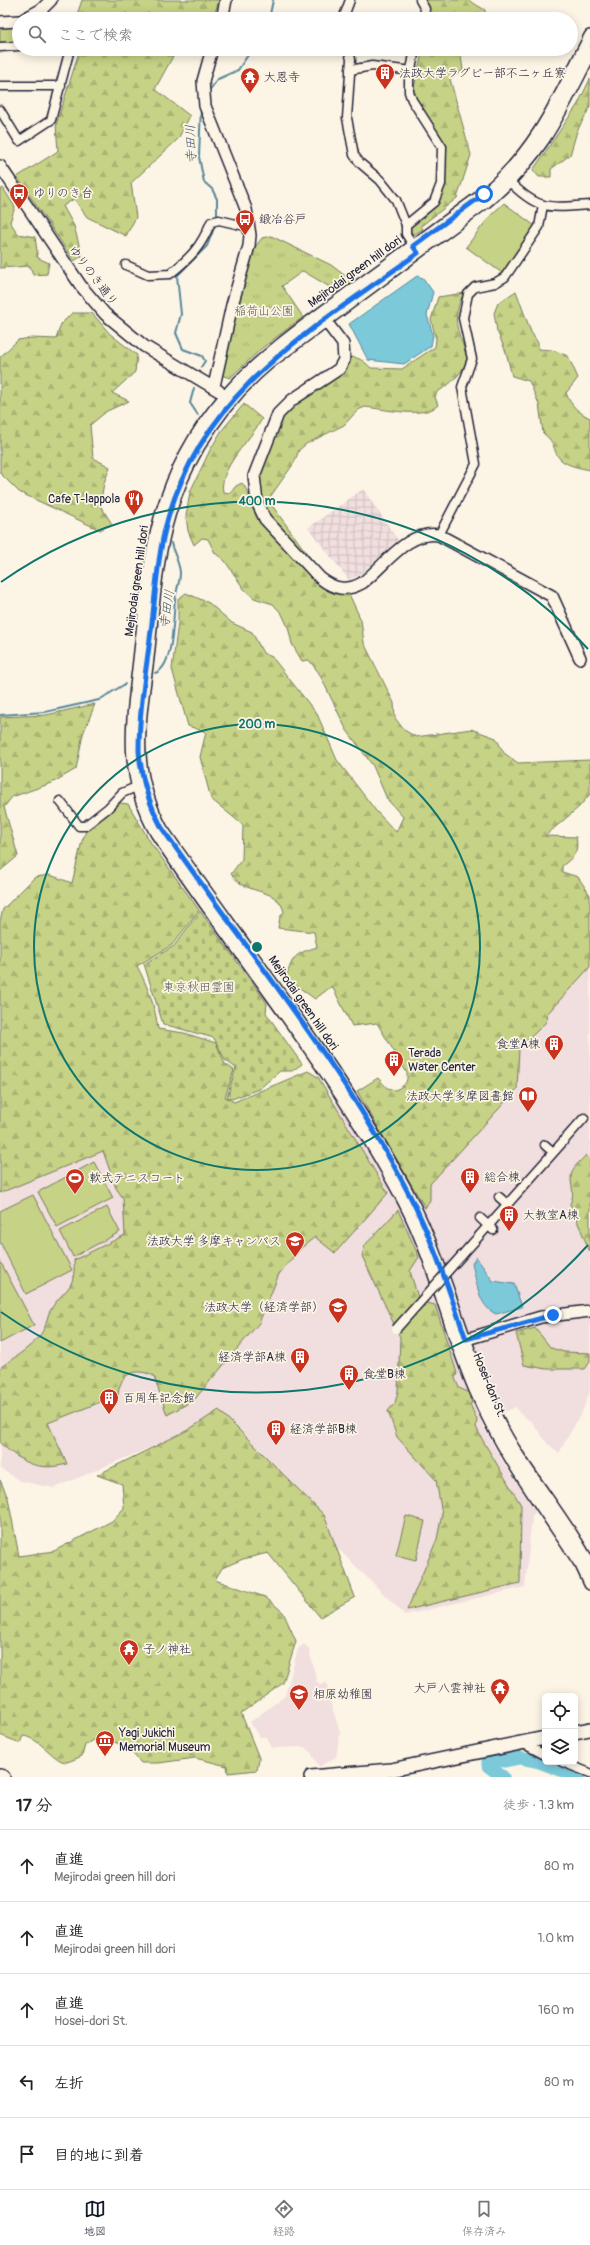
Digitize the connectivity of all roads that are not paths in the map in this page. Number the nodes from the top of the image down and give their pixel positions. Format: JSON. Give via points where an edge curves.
{"nodes":[{"id":1,"x":51,"y":0,"type":"edge"},
{"id":2,"x":226,"y":0,"type":"edge"},
{"id":3,"x":350,"y":0,"type":"edge"},
{"id":4,"x":420,"y":0,"type":"edge"},
{"id":5,"x":37,"y":12,"type":"edge"},
{"id":6,"x":223,"y":12,"type":"edge"},
{"id":7,"x":346,"y":12,"type":"edge"},
{"id":8,"x":425,"y":12,"type":"edge"},
{"id":9,"x":12,"y":21,"type":"edge"},
{"id":10,"x":0,"y":22,"type":"edge"},
{"id":11,"x":590,"y":36,"type":"edge"},
{"id":12,"x":12,"y":46,"type":"edge"},
{"id":13,"x":0,"y":47,"type":"edge"},
{"id":14,"x":590,"y":54,"type":"edge"},
{"id":15,"x":68,"y":56,"type":"edge"},
{"id":16,"x":210,"y":56,"type":"edge"},
{"id":17,"x":350,"y":56,"type":"edge"},
{"id":18,"x":414,"y":56,"type":"edge"},
{"id":19,"x":350,"y":70,"type":"junction"},
{"id":20,"x":412,"y":71,"type":"junction"},
{"id":21,"x":0,"y":86,"type":"edge"},
{"id":22,"x":61,"y":86,"type":"junction"},
{"id":23,"x":0,"y":110,"type":"edge"},
{"id":24,"x":0,"y":166,"type":"edge"},
{"id":25,"x":507,"y":179,"type":"junction"},
{"id":26,"x":543,"y":205,"type":"junction"},
{"id":27,"x":590,"y":205,"type":"edge"},
{"id":28,"x":406,"y":225,"type":"junction"},
{"id":29,"x":249,"y":227,"type":"junction"},
{"id":30,"x":415,"y":249,"type":"junction"},
{"id":31,"x":126,"y":265,"type":"dead end"},
{"id":32,"x":323,"y":317,"type":"junction"},
{"id":33,"x":214,"y":386,"type":"junction"},
{"id":34,"x":227,"y":399,"type":"junction"},
{"id":35,"x":439,"y":535,"type":"junction"},
{"id":36,"x":580,"y":658,"type":"dead end"},
{"id":37,"x":140,"y":785,"type":"junction"},
{"id":38,"x":60,"y":801,"type":"dead end"},
{"id":39,"x":584,"y":1118,"type":"dead end"},
{"id":40,"x":545,"y":1145,"type":"dead end"},
{"id":41,"x":554,"y":1152,"type":"junction"},
{"id":42,"x":396,"y":1180,"type":"joint"},
{"id":43,"x":499,"y":1197,"type":"dead end"},
{"id":44,"x":507,"y":1204,"type":"junction"},
{"id":45,"x":480,"y":1218,"type":"dead end"},
{"id":46,"x":490,"y":1228,"type":"junction"},
{"id":47,"x":590,"y":1311,"type":"edge"},
{"id":48,"x":395,"y":1330,"type":"dead end"},
{"id":49,"x":462,"y":1340,"type":"junction"},
{"id":50,"x":590,"y":1565,"type":"edge"},
{"id":51,"x":590,"y":1584,"type":"edge"},
{"id":52,"x":590,"y":1729,"type":"edge"},
{"id":53,"x":578,"y":1731,"type":"edge"},
{"id":54,"x":542,"y":1739,"type":"edge"},
{"id":55,"x":522,"y":1743,"type":"junction"},
{"id":56,"x":542,"y":1754,"type":"edge"},
{"id":57,"x":570,"y":1765,"type":"edge"},
{"id":58,"x":590,"y":1773,"type":"edge"},
{"id":59,"x":0,"y":1776,"type":"edge"},
{"id":60,"x":3,"y":1777,"type":"edge"},
{"id":61,"x":311,"y":1777,"type":"edge"}],
"edges":[{"from":1,"to":5,"type":"street"},
{"from":2,"to":6,"type":"street"},
{"from":3,"to":7,"type":"street"},
{"from":4,"to":8,"type":"street"},
{"from":9,"to":10,"type":"street"},
{"from":11,"to":25,"type":"street","name":"Mejirodai green hill dori","via":[[543,128]]},
{"from":12,"to":13,"type":"street"},
{"from":14,"to":25,"type":"street","name":"Mejirodai green hill dori","via":[[551,130],[532,158]]},
{"from":15,"to":22,"type":"street"},
{"from":16,"to":29,"type":"street","via":[[204,72],[205,106],[246,209]]},
{"from":17,"to":19,"type":"street"},
{"from":18,"to":20,"type":"street"},
{"from":19,"to":20,"type":"street","via":[[377,66]]},
{"from":19,"to":28,"type":"street","via":[[346,118],[354,155],[396,200]]},
{"from":20,"to":28,"type":"street","via":[[409,92],[412,100],[442,147],[441,184],[434,202]]},
{"from":21,"to":22,"type":"street"},
{"from":22,"to":23,"type":"street","via":[[51,120],[19,141]]},
{"from":24,"to":33,"type":"street","name":"ゆりのき通り","via":[[81,286],[105,314],[144,346]]},
{"from":25,"to":26,"type":"street","via":[[524,196]]},
{"from":25,"to":30,"type":"street","name":"Mejirodai green hill dori"},
{"from":26,"to":27,"type":"street","via":[[552,208]]},
{"from":26,"to":35,"type":"street","via":[[539,227],[505,277],[495,283],[475,287],[468,294],[463,318],[472,359],[463,382],[462,393],[476,464]]},
{"from":28,"to":30,"type":"street","via":[[406,234]]},
{"from":29,"to":31,"type":"street","via":[[215,221],[192,256],[170,274],[148,275]]},
{"from":29,"to":33,"type":"street","via":[[249,246],[232,305]]},
{"from":30,"to":32,"type":"street","name":"Mejirodai green hill dori"},
{"from":32,"to":34,"type":"street","name":"Mejirodai green hill dori","via":[[268,353]]},
{"from":32,"to":35,"type":"street","via":[[342,344],[344,360],[335,372],[284,407],[273,423],[254,476],[254,493],[260,511],[320,578],[338,589],[362,584],[417,536]]},
{"from":33,"to":34,"type":"street","name":"ゆりのき通り"},
{"from":34,"to":37,"type":"street","name":"Mejirodai green hill dori","via":[[187,450],[166,499],[156,532],[131,730],[131,756]]},
{"from":35,"to":36,"type":"street","via":[[552,596]]},
{"from":37,"to":38,"type":"street","via":[[122,793],[85,826],[79,826]]},
{"from":37,"to":42,"type":"street","name":"Mejirodai green hill dori","via":[[144,810],[156,833],[320,1064]]},
{"from":39,"to":41,"type":"street"},
{"from":40,"to":41,"type":"street"},
{"from":41,"to":44,"type":"street"},
{"from":42,"to":49,"type":"street","name":"Hosei-dori St."},
{"from":43,"to":44,"type":"street"},
{"from":44,"to":46,"type":"street"},
{"from":45,"to":46,"type":"street"},
{"from":46,"to":48,"type":"street","bridge":true,"via":[[480,1235]]},
{"from":47,"to":49,"type":"street","via":[[541,1317]]},
{"from":49,"to":50,"type":"street","name":"Hosei-dori St.","via":[[505,1435]]},
{"from":49,"to":51,"type":"street","name":"Hosei-dori St.","via":[[474,1390],[498,1438]]},
{"from":52,"to":53,"type":"main road"},
{"from":54,"to":55,"type":"main road"},
{"from":55,"to":56,"type":"street"},
{"from":55,"to":61,"type":"main road","via":[[391,1770]]},
{"from":57,"to":58,"type":"street"},
{"from":59,"to":60,"type":"main road"}]}
